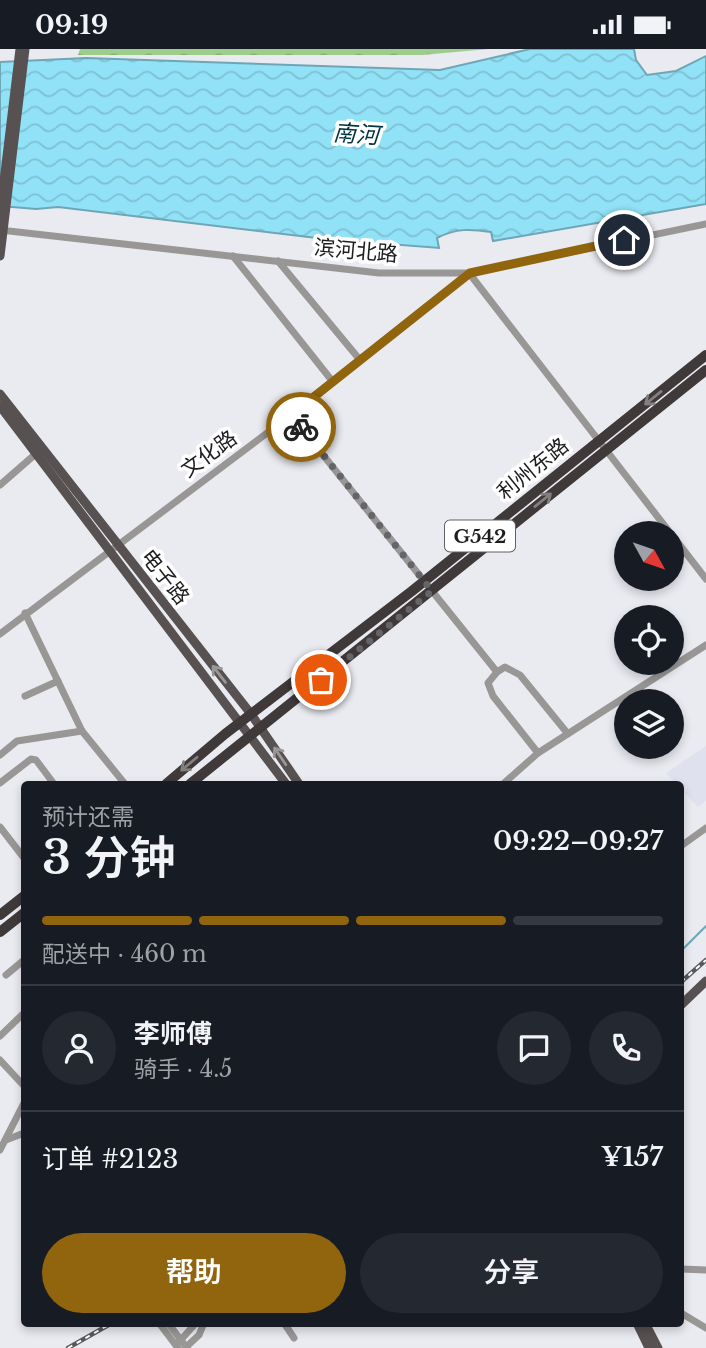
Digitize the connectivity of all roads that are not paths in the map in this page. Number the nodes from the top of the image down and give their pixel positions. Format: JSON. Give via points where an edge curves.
{"nodes":[{"id":1,"x":23,"y":49,"type":"edge"},
{"id":2,"x":0,"y":214,"type":"edge"},
{"id":3,"x":706,"y":224,"type":"edge"},
{"id":4,"x":0,"y":230,"type":"edge"},
{"id":5,"x":0,"y":256,"type":"edge"},
{"id":6,"x":233,"y":256,"type":"junction"},
{"id":7,"x":278,"y":261,"type":"junction"},
{"id":8,"x":470,"y":273,"type":"junction"},
{"id":9,"x":706,"y":355,"type":"edge"},
{"id":10,"x":360,"y":361,"type":"junction"},
{"id":11,"x":706,"y":370,"type":"edge"},
{"id":12,"x":332,"y":382,"type":"junction"},
{"id":13,"x":0,"y":394,"type":"edge"},
{"id":14,"x":0,"y":406,"type":"edge"},
{"id":15,"x":291,"y":415,"type":"junction"},
{"id":16,"x":601,"y":445,"type":"junction"},
{"id":17,"x":40,"y":450,"type":"junction"},
{"id":18,"x":0,"y":485,"type":"edge"},
{"id":19,"x":660,"y":521,"type":"edge"},
{"id":20,"x":114,"y":547,"type":"junction"},
{"id":21,"x":684,"y":551,"type":"edge"},
{"id":22,"x":706,"y":579,"type":"edge"},
{"id":23,"x":424,"y":581,"type":"junction"},
{"id":24,"x":432,"y":591,"type":"junction"},
{"id":25,"x":25,"y":614,"type":"junction"},
{"id":26,"x":0,"y":634,"type":"edge"},
{"id":27,"x":706,"y":645,"type":"edge"},
{"id":28,"x":497,"y":671,"type":"junction"},
{"id":29,"x":58,"y":681,"type":"junction"},
{"id":30,"x":25,"y":696,"type":"dead end"},
{"id":31,"x":251,"y":714,"type":"junction"},
{"id":32,"x":239,"y":723,"type":"junction"},
{"id":33,"x":261,"y":727,"type":"junction"},
{"id":34,"x":82,"y":731,"type":"junction"},
{"id":35,"x":568,"y":734,"type":"junction"},
{"id":36,"x":250,"y":737,"type":"junction"},
{"id":37,"x":538,"y":753,"type":"junction"},
{"id":38,"x":0,"y":755,"type":"edge"},
{"id":39,"x":51,"y":781,"type":"edge"},
{"id":40,"x":123,"y":781,"type":"edge"},
{"id":41,"x":170,"y":781,"type":"edge"},
{"id":42,"x":194,"y":781,"type":"edge"},
{"id":43,"x":284,"y":781,"type":"edge"},
{"id":44,"x":297,"y":781,"type":"edge"},
{"id":45,"x":506,"y":781,"type":"edge"},
{"id":46,"x":0,"y":783,"type":"edge"},
{"id":47,"x":0,"y":827,"type":"edge"},
{"id":48,"x":706,"y":828,"type":"edge"},
{"id":49,"x":684,"y":844,"type":"edge"},
{"id":50,"x":21,"y":852,"type":"edge"},
{"id":51,"x":21,"y":898,"type":"edge"},
{"id":52,"x":0,"y":915,"type":"edge"},
{"id":53,"x":21,"y":915,"type":"edge"},
{"id":54,"x":0,"y":932,"type":"edge"},
{"id":55,"x":21,"y":962,"type":"edge"},
{"id":56,"x":6,"y":975,"type":"dead end"},
{"id":57,"x":706,"y":981,"type":"edge"},
{"id":58,"x":684,"y":1002,"type":"edge"},
{"id":59,"x":21,"y":1016,"type":"edge"},
{"id":60,"x":0,"y":1036,"type":"edge"},
{"id":61,"x":0,"y":1059,"type":"edge"},
{"id":62,"x":21,"y":1083,"type":"edge"},
{"id":63,"x":21,"y":1109,"type":"edge"},
{"id":64,"x":21,"y":1134,"type":"edge"},
{"id":65,"x":5,"y":1140,"type":"junction"},
{"id":66,"x":0,"y":1150,"type":"edge"},
{"id":67,"x":684,"y":1269,"type":"edge"},
{"id":68,"x":706,"y":1270,"type":"edge"},
{"id":69,"x":684,"y":1316,"type":"edge"},
{"id":70,"x":194,"y":1327,"type":"edge"},
{"id":71,"x":202,"y":1327,"type":"edge"},
{"id":72,"x":287,"y":1327,"type":"edge"},
{"id":73,"x":639,"y":1327,"type":"edge"},
{"id":74,"x":647,"y":1327,"type":"edge"},
{"id":75,"x":169,"y":1328,"type":"edge"},
{"id":76,"x":706,"y":1328,"type":"edge"},
{"id":77,"x":294,"y":1338,"type":"dead end"},
{"id":78,"x":182,"y":1346,"type":"edge"},
{"id":79,"x":649,"y":1348,"type":"edge"},
{"id":80,"x":658,"y":1348,"type":"edge"}],
"edges":[{"from":1,"to":2,"type":"main road","bridge":true},
{"from":1,"to":5,"type":"main road","bridge":true},
{"from":3,"to":8,"type":"street","name":"滨河北路"},
{"from":4,"to":6,"type":"street","name":"滨河北路"},
{"from":6,"to":7,"type":"street","name":"滨河北路"},
{"from":6,"to":12,"type":"street"},
{"from":7,"to":8,"type":"street","name":"滨河北路","via":[[379,273]]},
{"from":7,"to":10,"type":"street"},
{"from":8,"to":10,"type":"street","name":"文化路"},
{"from":8,"to":16,"type":"street"},
{"from":9,"to":16,"type":"highway","name":"利州东路","number":"G542","one_way":true},
{"from":10,"to":12,"type":"street","name":"文化路"},
{"from":11,"to":16,"type":"highway","name":"利州东路","number":"G542"},
{"from":12,"to":15,"type":"street","name":"文化路"},
{"from":13,"to":17,"type":"main road","name":"电子路"},
{"from":14,"to":17,"type":"main road","name":"电子路"},
{"from":15,"to":20,"type":"street","name":"文化路"},
{"from":15,"to":23,"type":"street"},
{"from":16,"to":19,"type":"street"},
{"from":16,"to":23,"type":"highway","name":"利州东路","number":"G542"},
{"from":24,"to":16,"type":"highway","name":"利州东路","number":"G542","one_way":true},
{"from":17,"to":18,"type":"street"},
{"from":17,"to":20,"type":"main road","name":"电子路"},
{"from":20,"to":25,"type":"street","name":"文化路"},
{"from":31,"to":20,"type":"main road","name":"电子路","one_way":true},
{"from":20,"to":32,"type":"main road","name":"电子路"},
{"from":21,"to":22,"type":"street"},
{"from":23,"to":24,"type":"street"},
{"from":23,"to":31,"type":"highway","name":"利州东路","number":"G542"},
{"from":24,"to":28,"type":"street"},
{"from":24,"to":33,"type":"highway","name":"利州东路","number":"G542"},
{"from":25,"to":26,"type":"street","name":"文化路"},
{"from":25,"to":29,"type":"street"},
{"from":27,"to":35,"type":"street"},
{"from":28,"to":35,"type":"street","via":[[505,667],[520,675]]},
{"from":28,"to":37,"type":"street","via":[[488,683],[493,696]]},
{"from":29,"to":30,"type":"street"},
{"from":29,"to":34,"type":"street"},
{"from":31,"to":32,"type":"highway","number":"G542"},
{"from":31,"to":33,"type":"main road","name":"电子路"},
{"from":32,"to":36,"type":"main road","name":"电子路"},
{"from":32,"to":41,"type":"highway","number":"G542","one_way":true},
{"from":33,"to":36,"type":"highway","number":"G542"},
{"from":44,"to":33,"type":"main road","name":"电子路","one_way":true},
{"from":34,"to":38,"type":"street","via":[[17,741]]},
{"from":34,"to":40,"type":"street"},
{"from":35,"to":37,"type":"street"},
{"from":36,"to":42,"type":"highway","number":"G542"},
{"from":36,"to":43,"type":"main road","name":"电子路"},
{"from":37,"to":45,"type":"street"},
{"from":39,"to":46,"type":"street","via":[[31,759]]},
{"from":47,"to":50,"type":"street"},
{"from":48,"to":49,"type":"street"},
{"from":51,"to":52,"type":"highway"},
{"from":53,"to":54,"type":"highway"},
{"from":55,"to":56,"type":"street"},
{"from":57,"to":58,"type":"main road"},
{"from":59,"to":60,"type":"street"},
{"from":61,"to":62,"type":"street"},
{"from":63,"to":65,"type":"street"},
{"from":64,"to":65,"type":"street"},
{"from":65,"to":66,"type":"street"},
{"from":67,"to":68,"type":"street"},
{"from":69,"to":76,"type":"street"},
{"from":70,"to":78,"type":"street"},
{"from":71,"to":78,"type":"street","via":[[199,1335]]},
{"from":72,"to":77,"type":"street"},
{"from":73,"to":79,"type":"main road"},
{"from":74,"to":80,"type":"main road"},
{"from":75,"to":78,"type":"street"}]}
